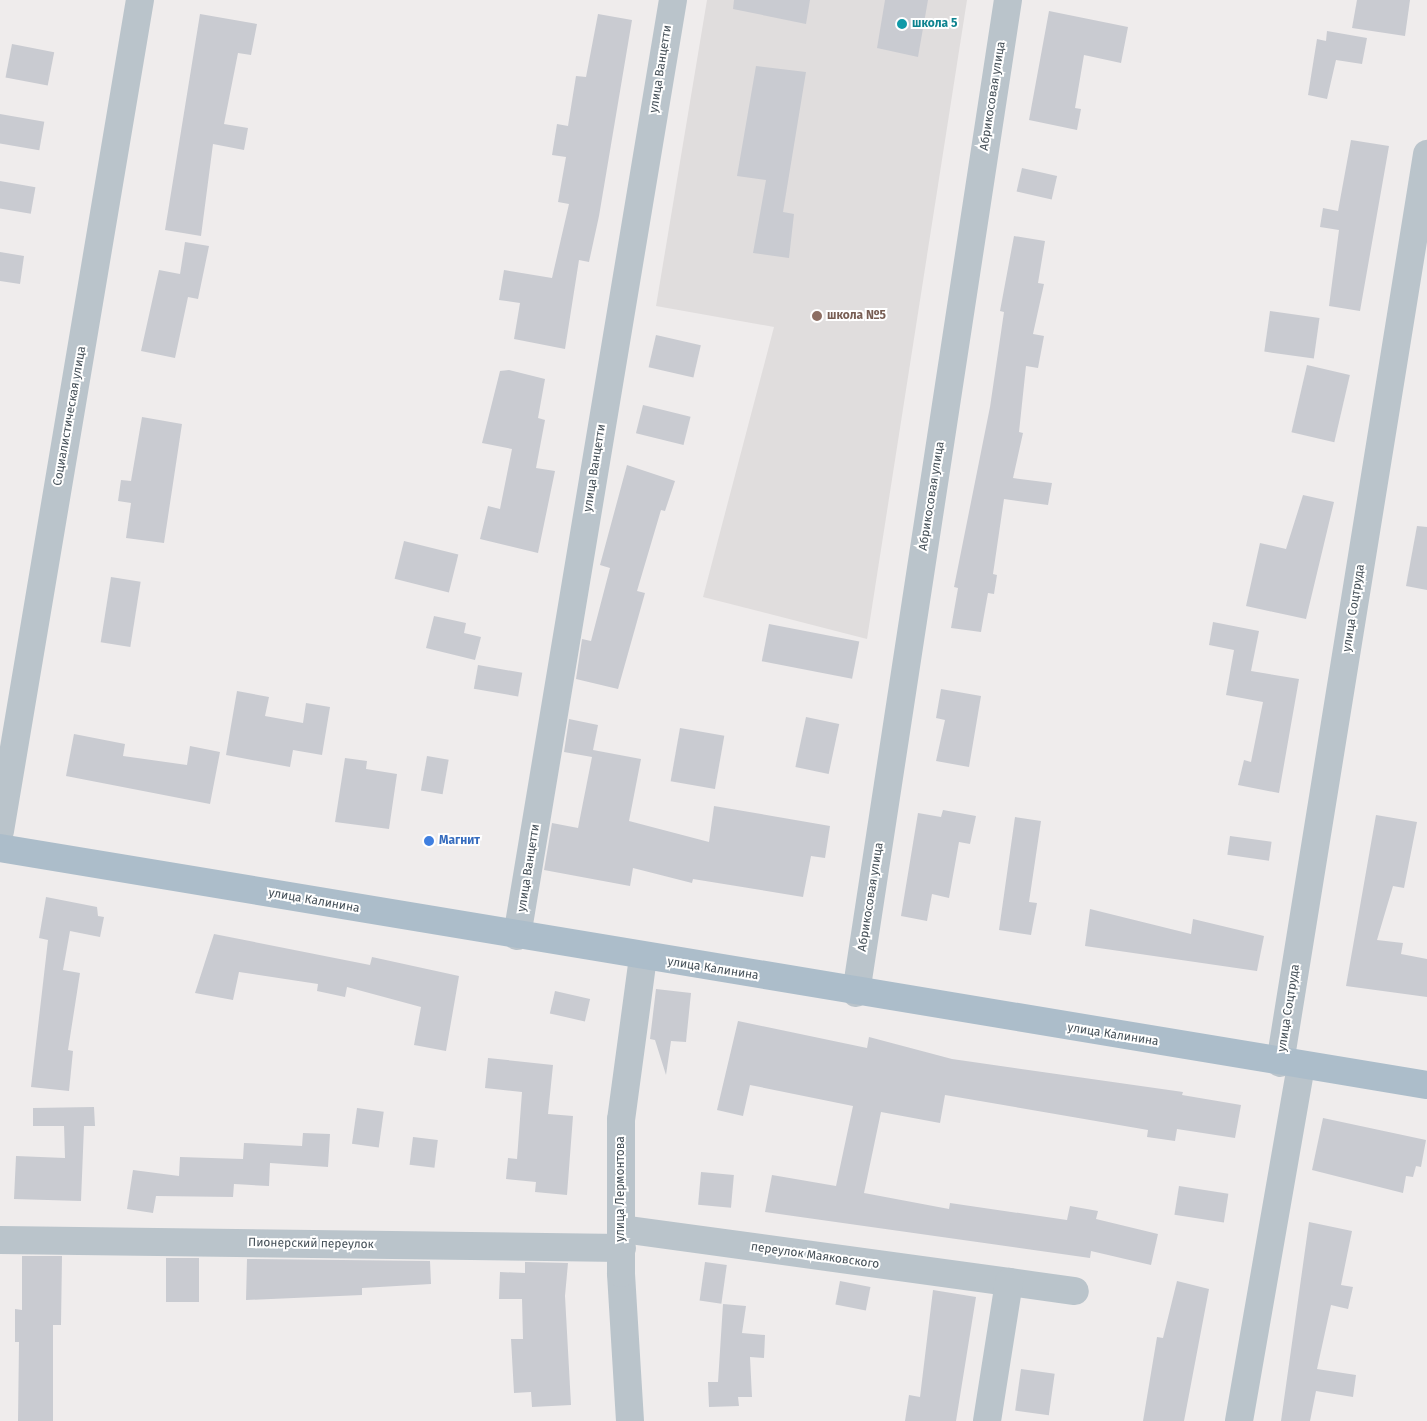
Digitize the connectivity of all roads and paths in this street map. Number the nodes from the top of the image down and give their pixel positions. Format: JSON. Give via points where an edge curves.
{"nodes":[{"id":1,"x":140,"y":0,"type":"edge"},
{"id":2,"x":673,"y":0,"type":"edge"},
{"id":3,"x":1008,"y":0,"type":"edge"},
{"id":4,"x":1427,"y":154,"type":"edge"},
{"id":5,"x":0,"y":831,"type":"edge"},
{"id":6,"x":0,"y":848,"type":"edge"},
{"id":7,"x":517,"y":936,"type":"junction"},
{"id":8,"x":643,"y":957,"type":"junction"},
{"id":9,"x":856,"y":993,"type":"junction"},
{"id":10,"x":1291,"y":1065,"type":"junction"},
{"id":11,"x":1427,"y":1085,"type":"edge"},
{"id":12,"x":622,"y":1239,"type":"junction"},
{"id":13,"x":0,"y":1240,"type":"edge"},
{"id":14,"x":1009,"y":1282,"type":"junction"},
{"id":15,"x":1075,"y":1291,"type":"dead end"},
{"id":16,"x":630,"y":1421,"type":"edge"},
{"id":17,"x":987,"y":1421,"type":"edge"},
{"id":18,"x":1239,"y":1421,"type":"edge"}],
"edges":[{"from":1,"to":5,"type":"street","name":"Социалистическая улица"},
{"from":2,"to":7,"type":"street","name":"улица Ванцетти"},
{"from":3,"to":9,"type":"street","name":"Абрикосовая улица"},
{"from":4,"to":10,"type":"street","name":"улица Соцтруда"},
{"from":6,"to":7,"type":"main road","name":"улица Калинина"},
{"from":7,"to":8,"type":"main road","name":"улица Калинина"},
{"from":8,"to":9,"type":"main road","name":"улица Калинина"},
{"from":8,"to":12,"type":"street","name":"улица Лермонтова","via":[[621,1120]]},
{"from":9,"to":10,"type":"main road","name":"улица Калинина"},
{"from":10,"to":11,"type":"main road","name":"улица Калинина"},
{"from":10,"to":18,"type":"street","name":"улица Соцтруда"},
{"from":12,"to":13,"type":"street","name":"Пионерский переулок"},
{"from":12,"to":14,"type":"street","name":"переулок Маяковского"},
{"from":12,"to":16,"type":"street","name":"улица Лермонтова"},
{"from":14,"to":15,"type":"street","name":"переулок Маяковского"},
{"from":14,"to":17,"type":"street"}]}
